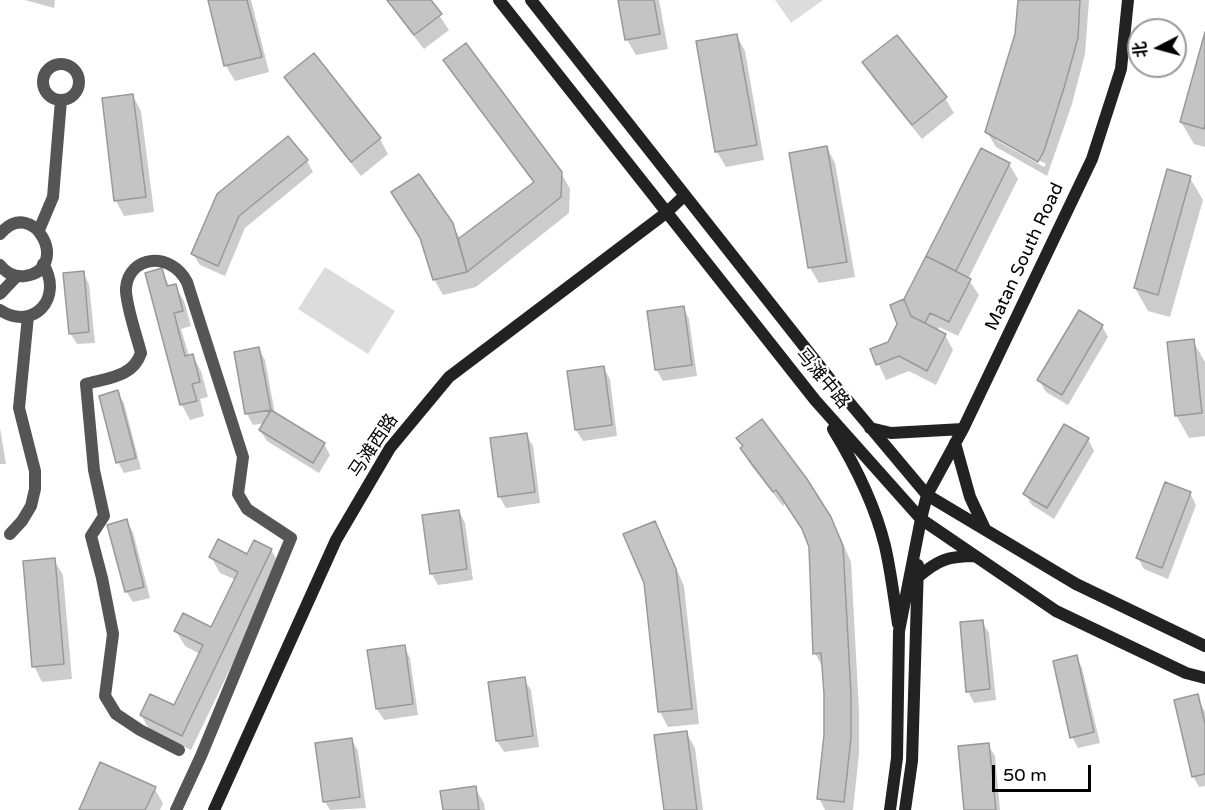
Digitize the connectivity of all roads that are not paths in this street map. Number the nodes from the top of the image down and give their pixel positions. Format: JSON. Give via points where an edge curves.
{"nodes":[{"id":1,"x":499,"y":0,"type":"edge"},
{"id":2,"x":531,"y":0,"type":"edge"},
{"id":3,"x":1128,"y":0,"type":"edge"},
{"id":4,"x":61,"y":100,"type":"dead end"},
{"id":5,"x":684,"y":196,"type":"junction"},
{"id":6,"x":666,"y":213,"type":"junction"},
{"id":7,"x":39,"y":230,"type":"junction"},
{"id":8,"x":0,"y":234,"type":"edge"},
{"id":9,"x":43,"y":264,"type":"junction"},
{"id":10,"x":0,"y":265,"type":"edge"},
{"id":11,"x":17,"y":276,"type":"junction"},
{"id":12,"x":0,"y":294,"type":"edge"},
{"id":13,"x":0,"y":310,"type":"edge"},
{"id":14,"x":28,"y":316,"type":"junction"},
{"id":15,"x":815,"y":400,"type":"junction"},
{"id":16,"x":870,"y":428,"type":"junction"},
{"id":17,"x":963,"y":429,"type":"junction"},
{"id":18,"x":955,"y":443,"type":"junction"},
{"id":19,"x":927,"y":495,"type":"junction"},
{"id":20,"x":921,"y":519,"type":"junction"},
{"id":21,"x":985,"y":529,"type":"junction"},
{"id":22,"x":10,"y":534,"type":"dead end"},
{"id":23,"x":975,"y":556,"type":"junction"},
{"id":24,"x":918,"y":577,"type":"junction"},
{"id":25,"x":899,"y":632,"type":"junction"},
{"id":26,"x":1205,"y":646,"type":"edge"},
{"id":27,"x":1205,"y":678,"type":"edge"},
{"id":28,"x":179,"y":750,"type":"dead end"},
{"id":29,"x":176,"y":810,"type":"edge"},
{"id":30,"x":214,"y":810,"type":"edge"},
{"id":31,"x":890,"y":810,"type":"edge"},
{"id":32,"x":905,"y":810,"type":"edge"}],
"edges":[{"from":1,"to":6,"type":"main road","name":"马滩中路"},
{"from":2,"to":5,"type":"main road","name":"马滩中路"},
{"from":3,"to":17,"type":"main road","name":"Matan South Road","via":[[1121,69],[1092,159]]},
{"from":4,"to":7,"type":"street","via":[[53,197]]},
{"from":5,"to":6,"type":"main road","name":"马滩西路"},
{"from":5,"to":16,"type":"main road","name":"马滩中路"},
{"from":6,"to":15,"type":"main road","name":"马滩中路"},
{"from":6,"to":30,"type":"main road","name":"马滩西路","via":[[449,377],[390,448],[336,540]]},
{"from":7,"to":8,"type":"street","via":[[18,224]]},
{"from":7,"to":9,"type":"street","via":[[47,250]]},
{"from":9,"to":11,"type":"street","via":[[32,274]]},
{"from":9,"to":14,"type":"street","via":[[49,274],[50,295],[38,312]]},
{"from":10,"to":11,"type":"street"},
{"from":11,"to":12,"type":"street"},
{"from":13,"to":14,"type":"street","via":[[7,315]]},
{"from":14,"to":22,"type":"street","via":[[19,408],[35,471],[35,489],[31,506]]},
{"from":15,"to":20,"type":"main road","name":"马滩中路"},
{"from":15,"to":25,"type":"main road","via":[[851,458],[868,497],[885,546]]},
{"from":16,"to":17,"type":"main road","via":[[891,432]]},
{"from":16,"to":19,"type":"main road","name":"马滩中路"},
{"from":17,"to":18,"type":"main road","name":"Matan South Road"},
{"from":18,"to":19,"type":"main road","name":"Matan South Road"},
{"from":18,"to":21,"type":"main road","via":[[970,497]]},
{"from":19,"to":20,"type":"main road","name":"Matan South Road"},
{"from":19,"to":21,"type":"main road","name":"马滩中路"},
{"from":20,"to":23,"type":"main road","name":"马滩中路"},
{"from":20,"to":24,"type":"main road","name":"Matan South Road"},
{"from":20,"to":25,"type":"main road","name":"Matan South Road"},
{"from":21,"to":26,"type":"main road","name":"马滩中路","via":[[1076,584]]},
{"from":23,"to":24,"type":"main road","via":[[955,556],[936,562]]},
{"from":23,"to":27,"type":"main road","name":"马滩中路","via":[[1056,611],[1186,673]]},
{"from":24,"to":32,"type":"main road","name":"Matan South Road","via":[[912,761]]},
{"from":25,"to":31,"type":"main road","name":"Matan South Road","via":[[897,758]]},
{"from":28,"to":29,"type":"street","via":[[116,714],[105,696],[113,634],[91,536],[104,516],[94,470],[86,384],[127,372],[139,361],[141,353],[126,291],[132,272],[148,261],[158,260],[176,267],[187,282],[243,457],[237,494],[247,509],[291,538]]}]}
